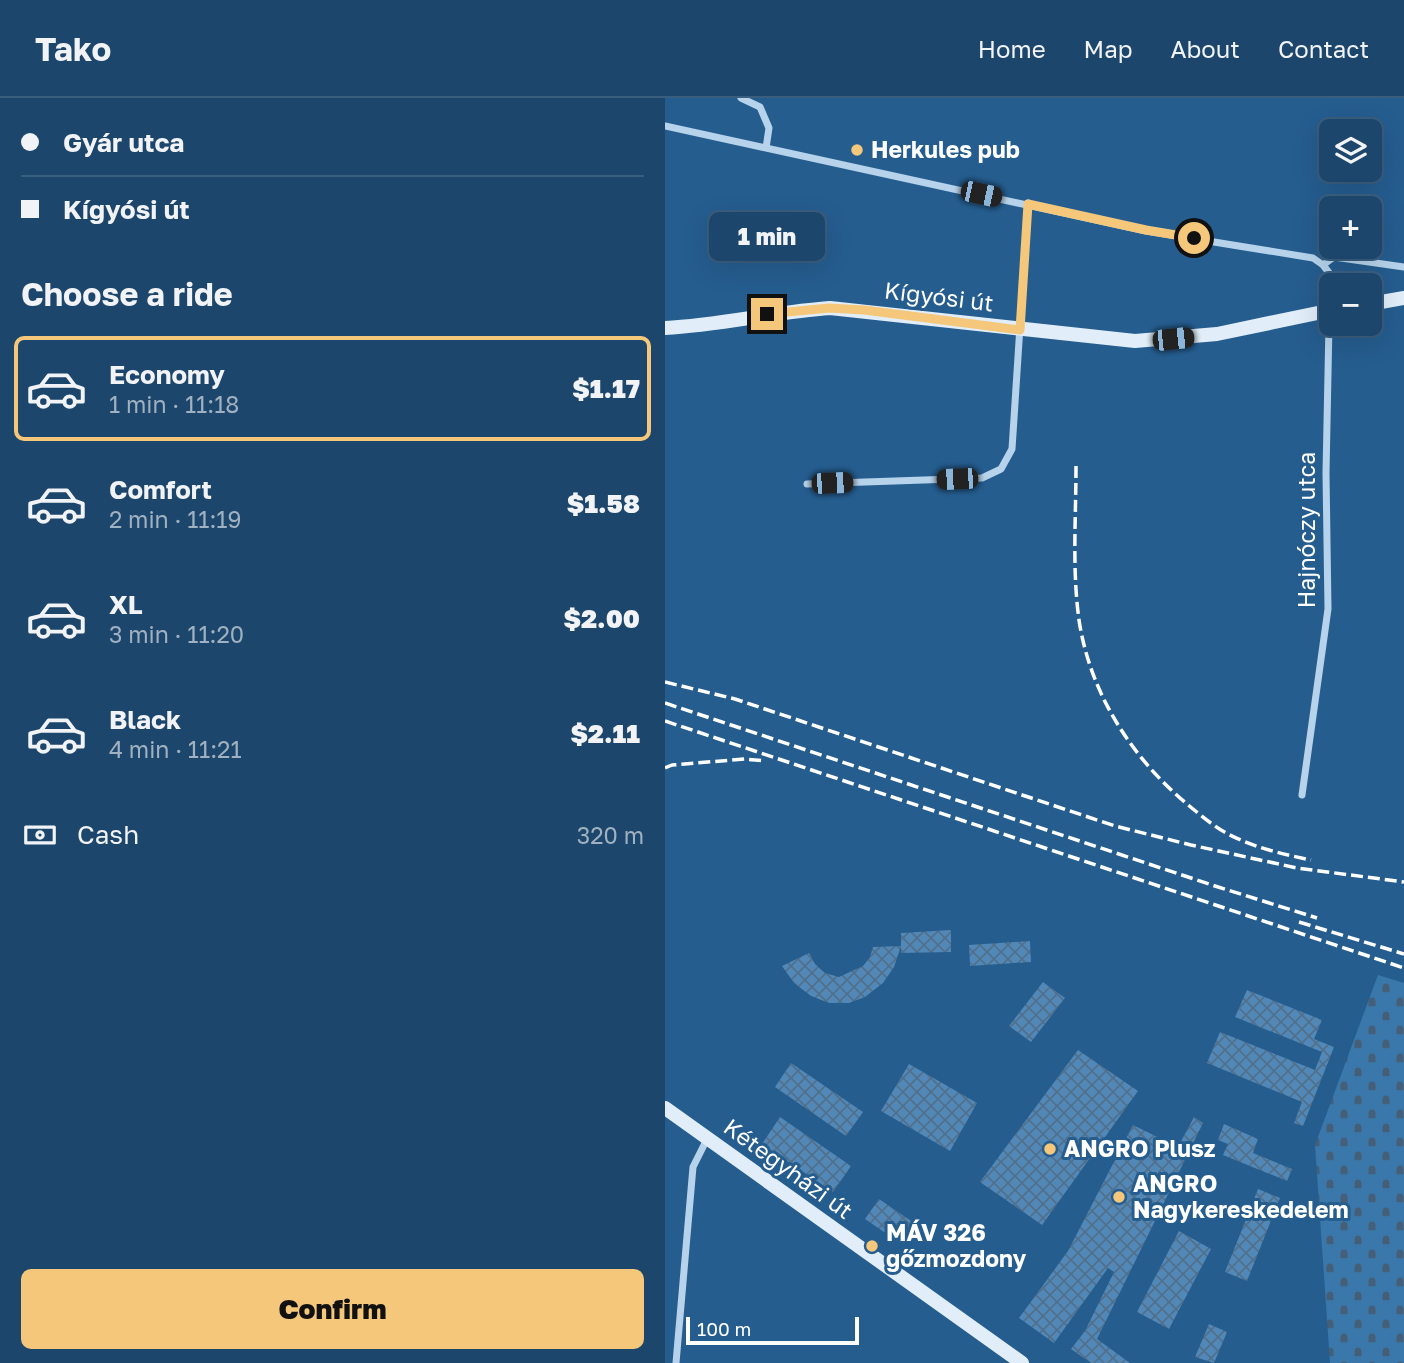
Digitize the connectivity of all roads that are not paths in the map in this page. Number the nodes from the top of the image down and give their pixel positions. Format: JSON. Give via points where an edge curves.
{"nodes":[{"id":1,"x":741,"y":98,"type":"edge"},
{"id":2,"x":665,"y":126,"type":"edge"},
{"id":3,"x":766,"y":148,"type":"junction"},
{"id":4,"x":1028,"y":204,"type":"junction"},
{"id":5,"x":1323,"y":265,"type":"junction"},
{"id":6,"x":1404,"y":267,"type":"edge"},
{"id":7,"x":1329,"y":273,"type":"edge"},
{"id":8,"x":1404,"y":299,"type":"edge"},
{"id":9,"x":1382,"y":302,"type":"edge"},
{"id":10,"x":1319,"y":313,"type":"edge"},
{"id":11,"x":665,"y":328,"type":"edge"},
{"id":12,"x":1020,"y":330,"type":"junction"},
{"id":13,"x":1329,"y":336,"type":"edge"},
{"id":14,"x":807,"y":484,"type":"dead end"},
{"id":15,"x":1302,"y":795,"type":"dead end"},
{"id":16,"x":665,"y":1108,"type":"edge"},
{"id":17,"x":707,"y":1139,"type":"junction"},
{"id":18,"x":676,"y":1363,"type":"edge"},
{"id":19,"x":1022,"y":1363,"type":"edge"}],
"edges":[{"from":1,"to":3,"type":"street","via":[[760,107],[769,128]]},
{"from":2,"to":3,"type":"street"},
{"from":3,"to":4,"type":"street"},
{"from":4,"to":5,"type":"street","via":[[1146,230],[1313,258]]},
{"from":4,"to":12,"type":"street"},
{"from":5,"to":6,"type":"street","via":[[1334,257]]},
{"from":5,"to":7,"type":"street","name":"Hajnóczy utca"},
{"from":8,"to":9,"type":"main road"},
{"from":10,"to":12,"type":"main road","name":"Kígyósi út","via":[[1173,339],[1135,341]]},
{"from":11,"to":12,"type":"main road","name":"Kígyósi út","via":[[829,308]]},
{"from":12,"to":14,"type":"street","via":[[1012,449],[1001,469],[982,478]]},
{"from":13,"to":15,"type":"street","name":"Hajnóczy utca","via":[[1328,609]]},
{"from":16,"to":17,"type":"main road","name":"Kétegyházi út"},
{"from":17,"to":18,"type":"street","via":[[693,1167]]},
{"from":17,"to":19,"type":"main road","name":"Kétegyházi út"}]}
